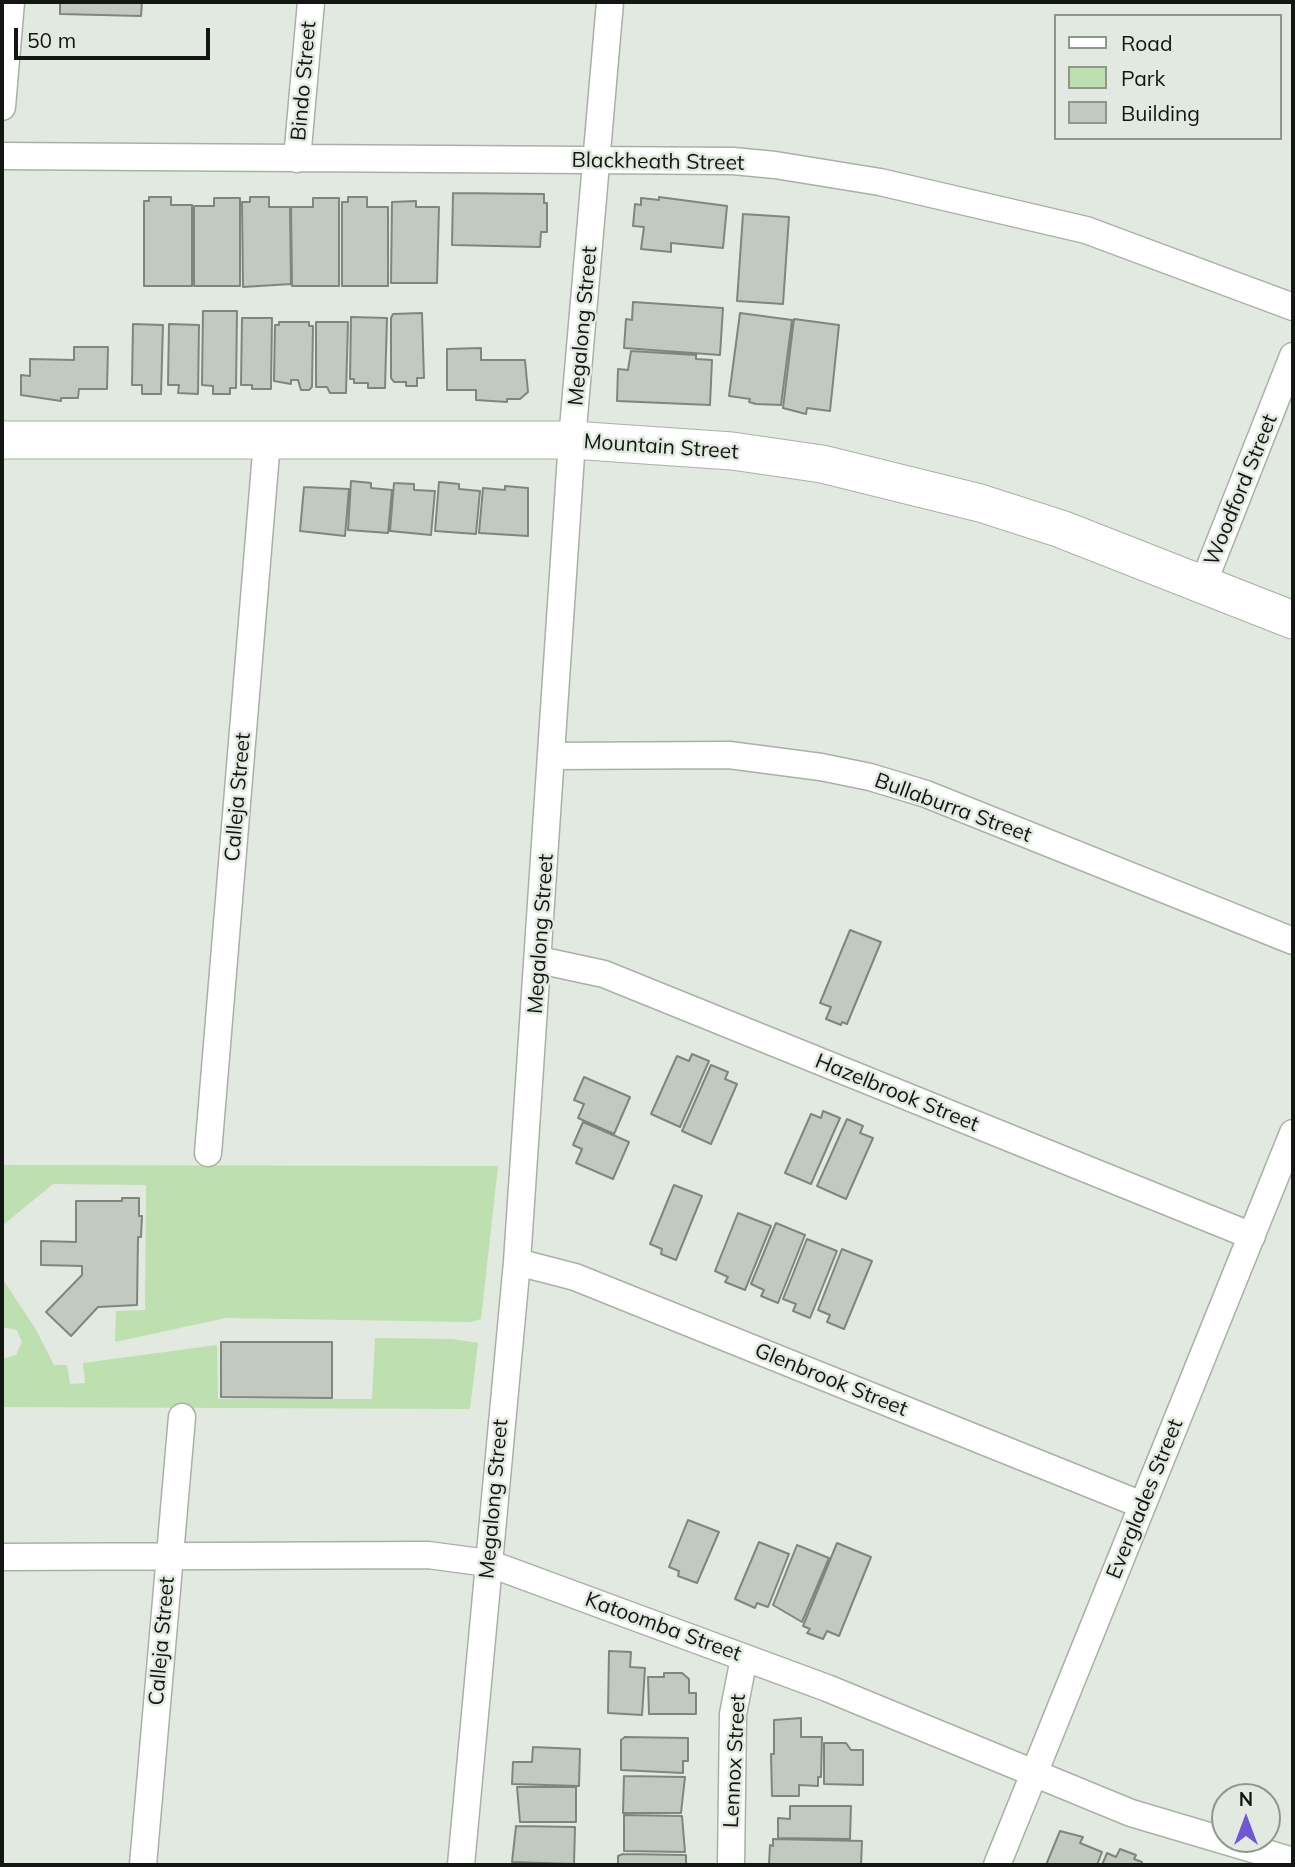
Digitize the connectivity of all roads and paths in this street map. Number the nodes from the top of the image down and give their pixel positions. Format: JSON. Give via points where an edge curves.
{"nodes":[{"id":1,"x":11,"y":2,"type":"edge"},
{"id":2,"x":311,"y":2,"type":"edge"},
{"id":3,"x":610,"y":2,"type":"edge"},
{"id":4,"x":2,"y":107,"type":"edge"},
{"id":5,"x":2,"y":156,"type":"edge"},
{"id":6,"x":297,"y":159,"type":"junction"},
{"id":7,"x":597,"y":160,"type":"junction"},
{"id":8,"x":1293,"y":307,"type":"edge"},
{"id":9,"x":1293,"y":356,"type":"edge"},
{"id":10,"x":2,"y":440,"type":"edge"},
{"id":11,"x":267,"y":440,"type":"junction"},
{"id":12,"x":572,"y":440,"type":"junction"},
{"id":13,"x":1203,"y":584,"type":"junction"},
{"id":14,"x":1293,"y":620,"type":"edge"},
{"id":15,"x":553,"y":756,"type":"junction"},
{"id":16,"x":1293,"y":941,"type":"edge"},
{"id":17,"x":539,"y":960,"type":"junction"},
{"id":18,"x":1293,"y":1133,"type":"edge"},
{"id":19,"x":208,"y":1153,"type":"dead end"},
{"id":20,"x":1252,"y":1236,"type":"junction"},
{"id":21,"x":517,"y":1262,"type":"junction"},
{"id":22,"x":182,"y":1417,"type":"dead end"},
{"id":23,"x":1142,"y":1505,"type":"junction"},
{"id":24,"x":2,"y":1557,"type":"edge"},
{"id":25,"x":169,"y":1557,"type":"junction"},
{"id":26,"x":488,"y":1563,"type":"junction"},
{"id":27,"x":744,"y":1658,"type":"junction"},
{"id":28,"x":1034,"y":1774,"type":"junction"},
{"id":29,"x":1293,"y":1861,"type":"edge"},
{"id":30,"x":143,"y":1865,"type":"edge"},
{"id":31,"x":461,"y":1865,"type":"edge"},
{"id":32,"x":731,"y":1865,"type":"edge"},
{"id":33,"x":997,"y":1865,"type":"edge"}],
"edges":[{"from":1,"to":4,"type":"street"},
{"from":2,"to":6,"type":"street","name":"Bindo Street"},
{"from":3,"to":7,"type":"street","name":"Megalong Street"},
{"from":5,"to":6,"type":"street","name":"Blackheath Street"},
{"from":6,"to":7,"type":"street","name":"Blackheath Street"},
{"from":7,"to":8,"type":"street","name":"Blackheath Street","via":[[775,164],[893,185],[1086,230]]},
{"from":7,"to":12,"type":"street","name":"Megalong Street"},
{"from":9,"to":13,"type":"street","name":"Woodford Street"},
{"from":10,"to":11,"type":"street","name":"Mountain Street"},
{"from":11,"to":12,"type":"street","name":"Mountain Street"},
{"from":11,"to":19,"type":"street","name":"Calleja Street"},
{"from":12,"to":13,"type":"street","name":"Mountain Street","via":[[732,450],[822,464],[1061,529]]},
{"from":12,"to":15,"type":"street","name":"Megalong Street"},
{"from":13,"to":14,"type":"street","name":"Mountain Street"},
{"from":15,"to":16,"type":"street","name":"Bullaburra Street","via":[[729,755],[870,777],[926,794]]},
{"from":15,"to":17,"type":"street","name":"Megalong Street"},
{"from":17,"to":20,"type":"street","name":"Hazelbrook Street","via":[[604,974]]},
{"from":17,"to":21,"type":"street","name":"Megalong Street"},
{"from":18,"to":20,"type":"street","name":"Everglades Street"},
{"from":20,"to":23,"type":"street","name":"Everglades Street"},
{"from":21,"to":23,"type":"street","name":"Glenbrook Street","via":[[575,1276]]},
{"from":21,"to":26,"type":"street","name":"Megalong Street"},
{"from":22,"to":25,"type":"street","name":"Calleja Street"},
{"from":23,"to":28,"type":"street","name":"Everglades Street"},
{"from":24,"to":25,"type":"street","name":"Katoomba Street"},
{"from":25,"to":26,"type":"street","name":"Katoomba Street","via":[[428,1555]]},
{"from":25,"to":30,"type":"street","name":"Calleja Street"},
{"from":26,"to":27,"type":"street","name":"Katoomba Street"},
{"from":26,"to":31,"type":"street","name":"Megalong Street"},
{"from":27,"to":28,"type":"street","name":"Katoomba Street"},
{"from":27,"to":32,"type":"street","name":"Lennox Street","via":[[733,1714]]},
{"from":28,"to":29,"type":"street","name":"Katoomba Street","via":[[1167,1825]]},
{"from":28,"to":33,"type":"street","name":"Everglades Street"}]}
